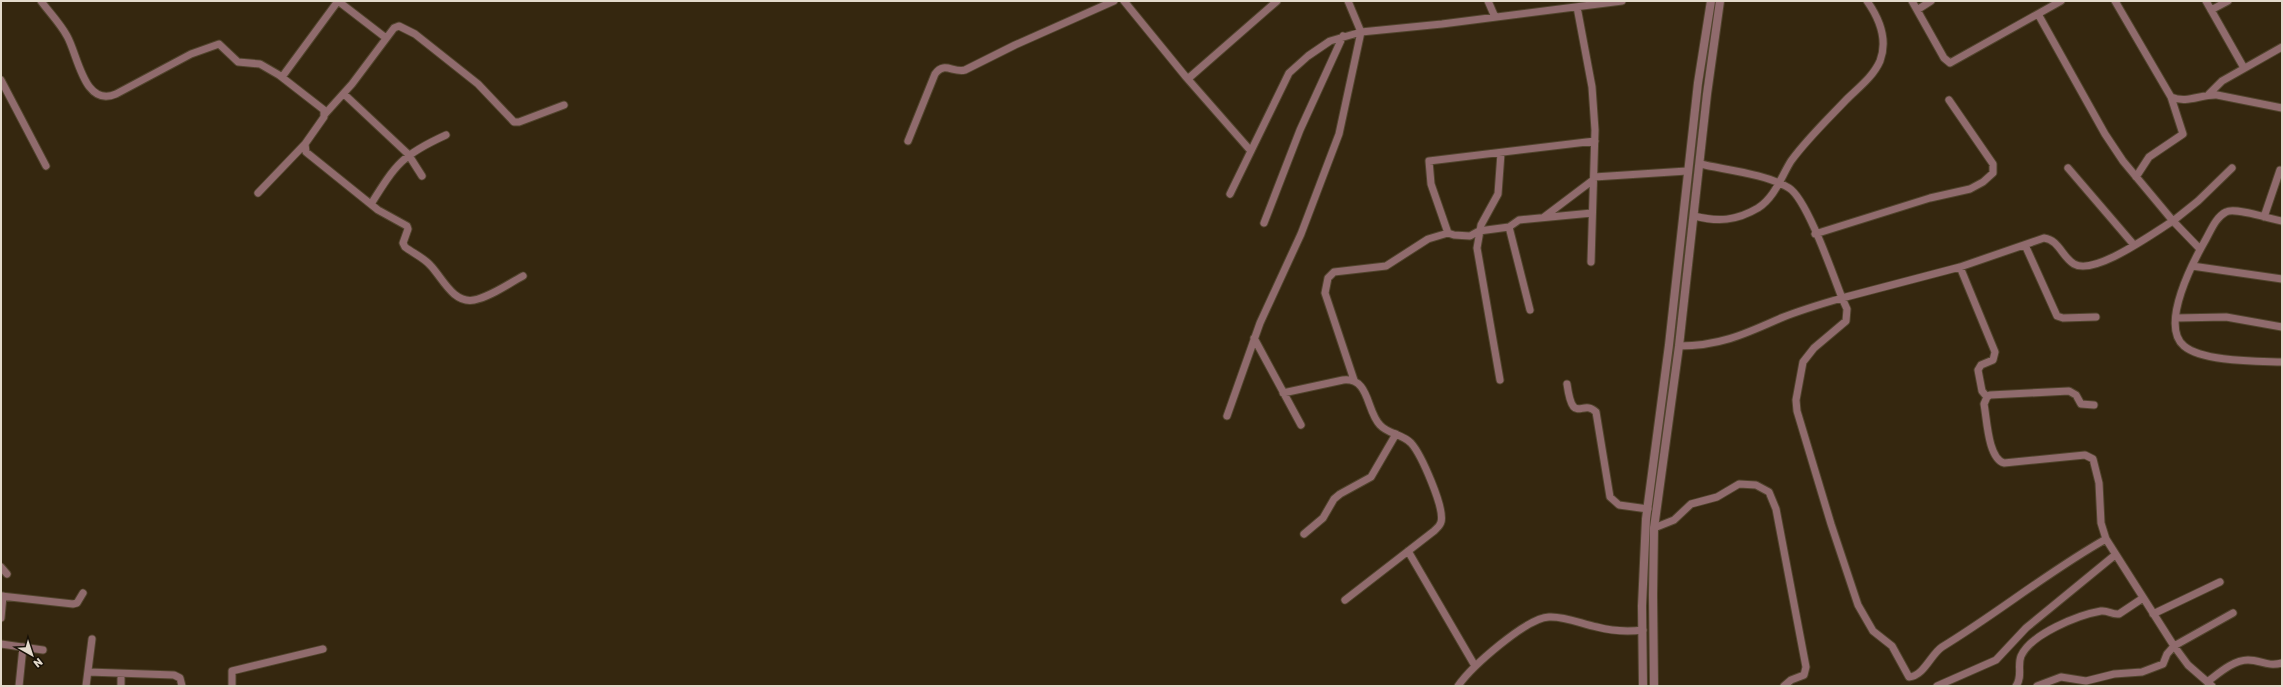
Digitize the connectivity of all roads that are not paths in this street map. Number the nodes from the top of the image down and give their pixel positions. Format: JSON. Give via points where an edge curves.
{"nodes":[{"id":1,"x":41,"y":1,"type":"edge"},
{"id":2,"x":338,"y":1,"type":"edge"},
{"id":3,"x":1114,"y":1,"type":"edge"},
{"id":4,"x":1124,"y":1,"type":"edge"},
{"id":5,"x":1277,"y":1,"type":"edge"},
{"id":6,"x":1348,"y":1,"type":"edge"},
{"id":7,"x":1488,"y":1,"type":"edge"},
{"id":8,"x":1622,"y":1,"type":"edge"},
{"id":9,"x":1711,"y":1,"type":"edge"},
{"id":10,"x":1720,"y":1,"type":"edge"},
{"id":11,"x":1867,"y":1,"type":"edge"},
{"id":12,"x":1912,"y":1,"type":"edge"},
{"id":13,"x":1931,"y":1,"type":"edge"},
{"id":14,"x":2061,"y":1,"type":"edge"},
{"id":15,"x":2115,"y":1,"type":"edge"},
{"id":16,"x":2206,"y":1,"type":"edge"},
{"id":17,"x":2228,"y":1,"type":"edge"},
{"id":18,"x":1577,"y":7,"type":"junction"},
{"id":19,"x":1917,"y":10,"type":"junction"},
{"id":20,"x":2211,"y":10,"type":"junction"},
{"id":21,"x":2038,"y":14,"type":"junction"},
{"id":22,"x":1495,"y":17,"type":"junction"},
{"id":23,"x":1361,"y":32,"type":"junction"},
{"id":24,"x":1342,"y":36,"type":"junction"},
{"id":25,"x":386,"y":38,"type":"junction"},
{"id":26,"x":2282,"y":46,"type":"edge"},
{"id":27,"x":2244,"y":68,"type":"junction"},
{"id":28,"x":282,"y":77,"type":"junction"},
{"id":29,"x":1186,"y":77,"type":"junction"},
{"id":30,"x":1,"y":80,"type":"edge"},
{"id":31,"x":344,"y":94,"type":"junction"},
{"id":32,"x":2209,"y":94,"type":"junction"},
{"id":33,"x":2171,"y":97,"type":"junction"},
{"id":34,"x":1949,"y":100,"type":"dead end"},
{"id":35,"x":564,"y":105,"type":"dead end"},
{"id":36,"x":2282,"y":108,"type":"edge"},
{"id":37,"x":325,"y":114,"type":"junction"},
{"id":38,"x":446,"y":135,"type":"dead end"},
{"id":39,"x":908,"y":141,"type":"dead end"},
{"id":40,"x":1595,"y":141,"type":"junction"},
{"id":41,"x":305,"y":144,"type":"junction"},
{"id":42,"x":1250,"y":150,"type":"junction"},
{"id":43,"x":1501,"y":153,"type":"junction"},
{"id":44,"x":408,"y":154,"type":"junction"},
{"id":45,"x":1700,"y":164,"type":"junction"},
{"id":46,"x":46,"y":166,"type":"dead end"},
{"id":47,"x":2068,"y":168,"type":"dead end"},
{"id":48,"x":2232,"y":168,"type":"dead end"},
{"id":49,"x":2280,"y":170,"type":"dead end"},
{"id":50,"x":1687,"y":171,"type":"junction"},
{"id":51,"x":422,"y":176,"type":"dead end"},
{"id":52,"x":2136,"y":177,"type":"junction"},
{"id":53,"x":1593,"y":178,"type":"junction"},
{"id":54,"x":1779,"y":184,"type":"junction"},
{"id":55,"x":258,"y":193,"type":"dead end"},
{"id":56,"x":1230,"y":194,"type":"dead end"},
{"id":57,"x":371,"y":204,"type":"junction"},
{"id":58,"x":1592,"y":213,"type":"junction"},
{"id":59,"x":1694,"y":216,"type":"junction"},
{"id":60,"x":1543,"y":217,"type":"junction"},
{"id":61,"x":2264,"y":218,"type":"junction"},
{"id":62,"x":2173,"y":221,"type":"junction"},
{"id":63,"x":2282,"y":221,"type":"edge"},
{"id":64,"x":1264,"y":223,"type":"dead end"},
{"id":65,"x":1509,"y":227,"type":"junction"},
{"id":66,"x":1479,"y":231,"type":"junction"},
{"id":67,"x":1448,"y":233,"type":"junction"},
{"id":68,"x":1815,"y":234,"type":"junction"},
{"id":69,"x":2025,"y":245,"type":"junction"},
{"id":70,"x":2134,"y":245,"type":"junction"},
{"id":71,"x":2200,"y":249,"type":"junction"},
{"id":72,"x":1591,"y":262,"type":"dead end"},
{"id":73,"x":2192,"y":266,"type":"junction"},
{"id":74,"x":1960,"y":267,"type":"junction"},
{"id":75,"x":523,"y":276,"type":"dead end"},
{"id":76,"x":2282,"y":279,"type":"edge"},
{"id":77,"x":1842,"y":298,"type":"junction"},
{"id":78,"x":1530,"y":310,"type":"dead end"},
{"id":79,"x":2096,"y":317,"type":"dead end"},
{"id":80,"x":2176,"y":318,"type":"junction"},
{"id":81,"x":2282,"y":327,"type":"edge"},
{"id":82,"x":1254,"y":338,"type":"junction"},
{"id":83,"x":1679,"y":346,"type":"junction"},
{"id":84,"x":2282,"y":362,"type":"edge"},
{"id":85,"x":1354,"y":380,"type":"junction"},
{"id":86,"x":1500,"y":380,"type":"dead end"},
{"id":87,"x":1568,"y":384,"type":"dead end"},
{"id":88,"x":1283,"y":393,"type":"junction"},
{"id":89,"x":1987,"y":397,"type":"junction"},
{"id":90,"x":2094,"y":405,"type":"dead end"},
{"id":91,"x":1227,"y":416,"type":"dead end"},
{"id":92,"x":1301,"y":425,"type":"dead end"},
{"id":93,"x":1396,"y":434,"type":"junction"},
{"id":94,"x":1648,"y":509,"type":"junction"},
{"id":95,"x":1654,"y":528,"type":"junction"},
{"id":96,"x":1304,"y":534,"type":"dead end"},
{"id":97,"x":2106,"y":538,"type":"junction"},
{"id":98,"x":1408,"y":551,"type":"junction"},
{"id":99,"x":2115,"y":555,"type":"junction"},
{"id":100,"x":1,"y":567,"type":"edge"},
{"id":101,"x":7,"y":574,"type":"dead end"},
{"id":102,"x":2220,"y":582,"type":"dead end"},
{"id":103,"x":83,"y":593,"type":"dead end"},
{"id":104,"x":2,"y":596,"type":"edge"},
{"id":105,"x":2143,"y":598,"type":"junction"},
{"id":106,"x":1345,"y":600,"type":"dead end"},
{"id":107,"x":2233,"y":613,"type":"dead end"},
{"id":108,"x":2154,"y":614,"type":"junction"},
{"id":109,"x":1,"y":618,"type":"edge"},
{"id":110,"x":1643,"y":630,"type":"junction"},
{"id":111,"x":92,"y":639,"type":"dead end"},
{"id":112,"x":1,"y":644,"type":"edge"},
{"id":113,"x":2174,"y":646,"type":"junction"},
{"id":114,"x":23,"y":647,"type":"junction"},
{"id":115,"x":324,"y":649,"type":"dead end"},
{"id":116,"x":43,"y":650,"type":"dead end"},
{"id":117,"x":2282,"y":663,"type":"edge"},
{"id":118,"x":1475,"y":666,"type":"junction"},
{"id":119,"x":88,"y":672,"type":"junction"},
{"id":120,"x":121,"y":674,"type":"junction"},
{"id":121,"x":2209,"y":684,"type":"edge"},
{"id":122,"x":19,"y":686,"type":"edge"},
{"id":123,"x":86,"y":686,"type":"edge"},
{"id":124,"x":121,"y":686,"type":"edge"},
{"id":125,"x":182,"y":686,"type":"edge"},
{"id":126,"x":232,"y":686,"type":"edge"},
{"id":127,"x":1458,"y":686,"type":"edge"},
{"id":128,"x":1643,"y":686,"type":"edge"},
{"id":129,"x":1654,"y":686,"type":"edge"},
{"id":130,"x":1784,"y":686,"type":"edge"},
{"id":131,"x":1937,"y":686,"type":"edge"},
{"id":132,"x":2016,"y":686,"type":"edge"},
{"id":133,"x":2037,"y":686,"type":"edge"}],
"edges":[{"from":1,"to":28,"type":"street","via":[[65,32],[78,67],[101,97],[116,94],[191,54],[217,44],[223,46],[238,62],[260,64]]},
{"from":2,"to":25,"type":"street"},
{"from":2,"to":28,"type":"street"},
{"from":3,"to":39,"type":"street","via":[[1015,44],[965,70],[940,68],[935,74]]},
{"from":4,"to":29,"type":"street"},
{"from":5,"to":29,"type":"street","via":[[1193,75]]},
{"from":6,"to":23,"type":"street"},
{"from":7,"to":22,"type":"street"},
{"from":8,"to":18,"type":"street"},
{"from":9,"to":50,"type":"street"},
{"from":10,"to":45,"type":"street"},
{"from":11,"to":54,"type":"street","via":[[1879,22],[1883,41],[1880,60],[1872,74],[1807,142],[1791,162]]},
{"from":12,"to":19,"type":"street"},
{"from":13,"to":19,"type":"street"},
{"from":14,"to":21,"type":"street"},
{"from":15,"to":33,"type":"street"},
{"from":16,"to":20,"type":"street"},
{"from":17,"to":20,"type":"street"},
{"from":18,"to":22,"type":"street"},
{"from":18,"to":40,"type":"street","via":[[1592,87]]},
{"from":19,"to":21,"type":"street","via":[[1944,58],[1950,63]]},
{"from":20,"to":27,"type":"street"},
{"from":21,"to":52,"type":"street","via":[[2105,134]]},
{"from":22,"to":23,"type":"street"},
{"from":23,"to":24,"type":"street"},
{"from":23,"to":82,"type":"street","via":[[1332,156],[1301,234]]},
{"from":24,"to":42,"type":"street","via":[[1323,45],[1288,73]]},
{"from":24,"to":64,"type":"street","via":[[1300,130]]},
{"from":25,"to":31,"type":"street"},
{"from":25,"to":35,"type":"street","via":[[399,26],[415,34],[478,84],[514,122]]},
{"from":26,"to":27,"type":"street"},
{"from":27,"to":32,"type":"street","via":[[2222,81]]},
{"from":28,"to":37,"type":"street","via":[[321,106]]},
{"from":29,"to":42,"type":"street"},
{"from":30,"to":46,"type":"street"},
{"from":31,"to":37,"type":"street"},
{"from":31,"to":44,"type":"street"},
{"from":32,"to":33,"type":"street","via":[[2183,100]]},
{"from":32,"to":36,"type":"street"},
{"from":33,"to":52,"type":"street","via":[[2182,134],[2149,157]]},
{"from":34,"to":68,"type":"street","via":[[1993,164],[1993,173],[1990,177],[1970,189],[1930,198]]},
{"from":37,"to":41,"type":"street"},
{"from":38,"to":44,"type":"street"},
{"from":40,"to":43,"type":"street"},
{"from":40,"to":53,"type":"street"},
{"from":41,"to":55,"type":"street"},
{"from":41,"to":57,"type":"street","via":[[306,152]]},
{"from":42,"to":56,"type":"street"},
{"from":43,"to":66,"type":"street","via":[[1498,194]]},
{"from":43,"to":67,"type":"street","via":[[1429,161],[1431,184]]},
{"from":44,"to":51,"type":"street"},
{"from":44,"to":57,"type":"street","via":[[394,168]]},
{"from":45,"to":54,"type":"street"},
{"from":45,"to":59,"type":"street"},
{"from":47,"to":70,"type":"street"},
{"from":48,"to":62,"type":"street","via":[[2194,205]]},
{"from":49,"to":61,"type":"street"},
{"from":50,"to":53,"type":"street"},
{"from":50,"to":94,"type":"street","via":[[1669,345]]},
{"from":52,"to":62,"type":"street"},
{"from":53,"to":58,"type":"street"},
{"from":53,"to":60,"type":"street"},
{"from":54,"to":59,"type":"street","via":[[1759,207],[1743,215],[1720,221]]},
{"from":54,"to":68,"type":"street","via":[[1790,189],[1798,197]]},
{"from":57,"to":75,"type":"street","via":[[407,226],[404,242],[406,247],[426,261],[450,290],[463,300],[478,299]]},
{"from":58,"to":60,"type":"street"},
{"from":58,"to":72,"type":"street"},
{"from":59,"to":83,"type":"street"},
{"from":60,"to":65,"type":"street","via":[[1519,220]]},
{"from":61,"to":63,"type":"street"},
{"from":61,"to":71,"type":"street","via":[[2238,211],[2226,212],[2216,222]]},
{"from":62,"to":70,"type":"street"},
{"from":62,"to":71,"type":"street"},
{"from":65,"to":66,"type":"street"},
{"from":65,"to":78,"type":"street"},
{"from":66,"to":67,"type":"street","via":[[1470,236],[1454,236]]},
{"from":66,"to":86,"type":"street","via":[[1478,257]]},
{"from":67,"to":85,"type":"street","via":[[1428,239],[1386,266],[1334,272],[1328,278],[1325,293]]},
{"from":68,"to":77,"type":"street"},
{"from":69,"to":70,"type":"street","via":[[2044,238],[2049,239],[2072,263],[2080,266],[2091,266],[2104,261]]},
{"from":69,"to":74,"type":"street"},
{"from":69,"to":79,"type":"street","via":[[2057,316]]},
{"from":71,"to":73,"type":"street"},
{"from":73,"to":76,"type":"street"},
{"from":73,"to":80,"type":"street","via":[[2181,290]]},
{"from":74,"to":77,"type":"street"},
{"from":74,"to":89,"type":"street","via":[[1995,352],[1993,360],[1981,365],[1978,370],[1981,386]]},
{"from":77,"to":83,"type":"street","via":[[1811,307],[1735,339],[1698,346]]},
{"from":77,"to":97,"type":"street","via":[[1846,309],[1846,321],[1814,348],[1803,362],[1796,400],[1797,411],[1858,605],[1872,631],[1892,646],[1907,675],[1915,675],[1931,661],[1939,649],[1978,625],[2066,562]]},
{"from":80,"to":81,"type":"street","via":[[2226,317]]},
{"from":80,"to":84,"type":"street","via":[[2179,339],[2186,348],[2219,358]]},
{"from":82,"to":88,"type":"street"},
{"from":82,"to":91,"type":"street"},
{"from":83,"to":95,"type":"street"},
{"from":85,"to":88,"type":"street"},
{"from":85,"to":93,"type":"street","via":[[1361,385],[1379,425]]},
{"from":87,"to":94,"type":"street","via":[[1570,402],[1574,409],[1589,408],[1596,412],[1610,498],[1619,505]]},
{"from":88,"to":92,"type":"street"},
{"from":89,"to":90,"type":"street","via":[[1995,394],[2069,390],[2076,395],[2081,404]]},
{"from":89,"to":97,"type":"street","via":[[1984,404],[1995,457],[1999,461],[2004,463],[2084,455],[2093,460],[2099,483],[2101,523]]},
{"from":93,"to":96,"type":"street","via":[[1371,477],[1334,499],[1323,518]]},
{"from":93,"to":98,"type":"street","via":[[1412,443],[1424,462],[1442,514],[1439,526]]},
{"from":94,"to":110,"type":"street"},
{"from":95,"to":129,"type":"street"},
{"from":95,"to":130,"type":"street","via":[[1674,520],[1691,504],[1717,497],[1739,484],[1756,485],[1769,492],[1777,517],[1806,667],[1804,675]]},
{"from":97,"to":99,"type":"street"},
{"from":98,"to":106,"type":"street"},
{"from":98,"to":118,"type":"street"},
{"from":99,"to":105,"type":"street"},
{"from":99,"to":131,"type":"street","via":[[2026,628],[1996,660]]},
{"from":100,"to":101,"type":"street"},
{"from":102,"to":108,"type":"street"},
{"from":103,"to":104,"type":"street","via":[[73,604]]},
{"from":104,"to":109,"type":"street"},
{"from":105,"to":108,"type":"street"},
{"from":105,"to":132,"type":"street","via":[[2119,614],[2105,611],[2082,616],[2048,632],[2031,644],[2021,657],[2020,680]]},
{"from":107,"to":113,"type":"street"},
{"from":108,"to":113,"type":"street"},
{"from":110,"to":118,"type":"street","via":[[1614,630],[1548,617],[1531,623]]},
{"from":110,"to":128,"type":"street"},
{"from":111,"to":119,"type":"street"},
{"from":112,"to":114,"type":"street"},
{"from":113,"to":121,"type":"street","via":[[2188,665]]},
{"from":113,"to":133,"type":"street","via":[[2163,664],[2142,672],[2114,674],[2086,681],[2061,677]]},
{"from":114,"to":116,"type":"street"},
{"from":114,"to":122,"type":"street"},
{"from":115,"to":126,"type":"street","via":[[232,671]]},
{"from":117,"to":121,"type":"street","via":[[2269,665],[2242,661],[2222,671]]},
{"from":118,"to":127,"type":"street"},
{"from":119,"to":120,"type":"street"},
{"from":119,"to":123,"type":"street"},
{"from":120,"to":124,"type":"street"},
{"from":120,"to":125,"type":"street","via":[[174,675],[180,678]]}]}
